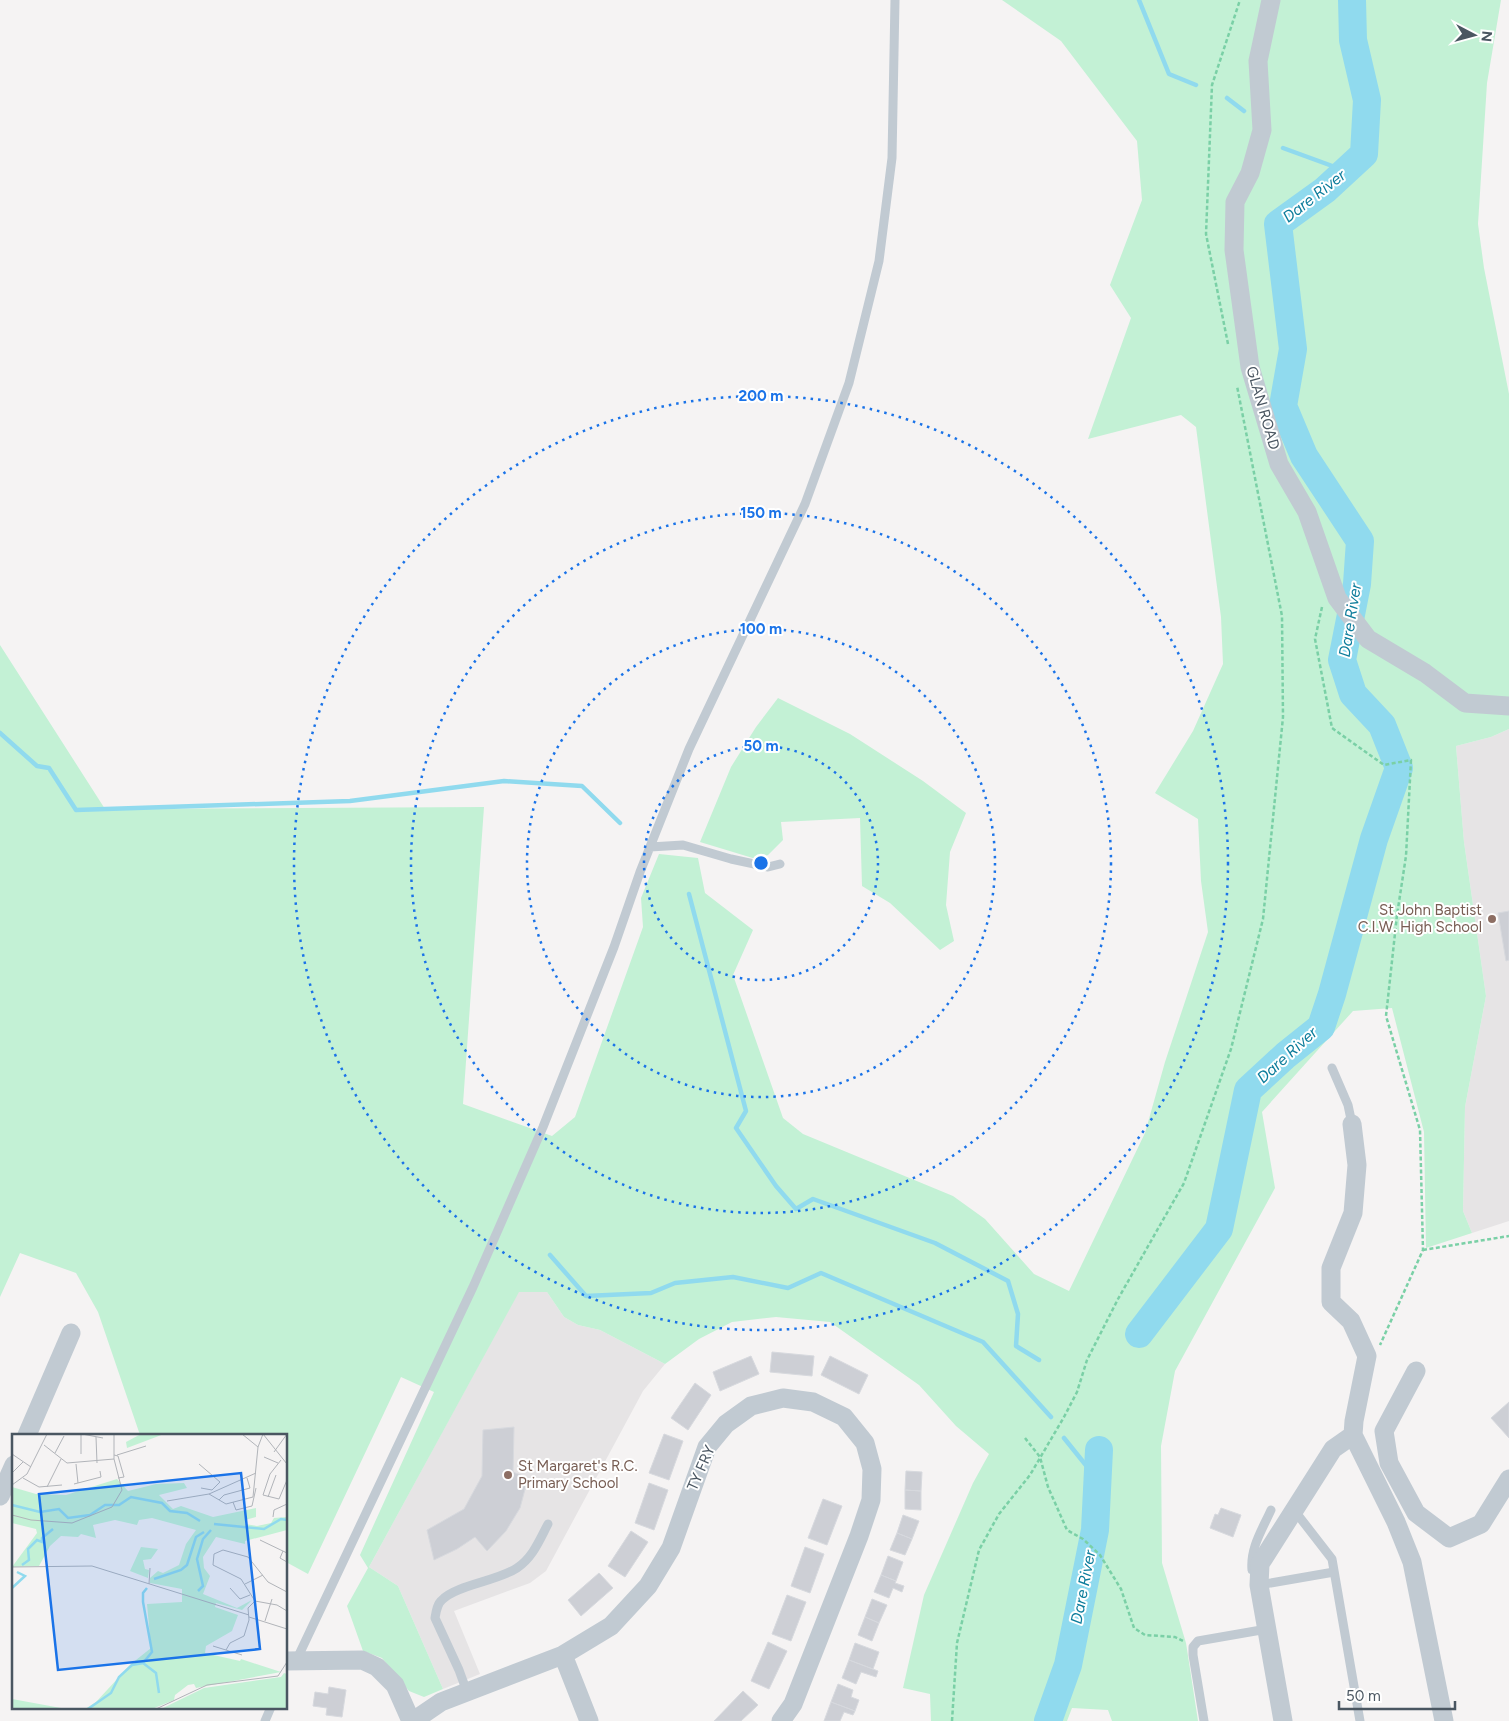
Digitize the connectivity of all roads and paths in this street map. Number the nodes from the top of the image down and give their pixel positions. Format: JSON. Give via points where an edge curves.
{"nodes":[{"id":1,"x":895,"y":0,"type":"edge"},
{"id":2,"x":1271,"y":0,"type":"edge"},
{"id":3,"x":1330,"y":601,"type":"junction"},
{"id":4,"x":1284,"y":696,"type":"dead end"},
{"id":5,"x":1509,"y":706,"type":"edge"},
{"id":6,"x":650,"y":847,"type":"junction"},
{"id":7,"x":780,"y":864,"type":"dead end"},
{"id":8,"x":1332,"y":1068,"type":"dead end"},
{"id":9,"x":1352,"y":1124,"type":"joint"},
{"id":10,"x":1509,"y":1236,"type":"edge"},
{"id":11,"x":1423,"y":1250,"type":"junction"},
{"id":12,"x":71,"y":1334,"type":"dead end"},
{"id":13,"x":1367,"y":1356,"type":"junction"},
{"id":14,"x":1416,"y":1371,"type":"dead end"},
{"id":15,"x":1354,"y":1428,"type":"junction"},
{"id":16,"x":27,"y":1434,"type":"edge"},
{"id":17,"x":1025,"y":1438,"type":"dead end"},
{"id":18,"x":1040,"y":1457,"type":"junction"},
{"id":19,"x":12,"y":1469,"type":"edge"},
{"id":20,"x":1509,"y":1479,"type":"edge"},
{"id":21,"x":0,"y":1496,"type":"edge"},
{"id":22,"x":1411,"y":1505,"type":"junction"},
{"id":23,"x":1271,"y":1510,"type":"dead end"},
{"id":24,"x":1294,"y":1510,"type":"junction"},
{"id":25,"x":1396,"y":1522,"type":"junction"},
{"id":26,"x":548,"y":1524,"type":"dead end"},
{"id":27,"x":1334,"y":1572,"type":"junction"},
{"id":28,"x":1260,"y":1579,"type":"junction"},
{"id":29,"x":1267,"y":1629,"type":"junction"},
{"id":30,"x":1194,"y":1646,"type":"junction"},
{"id":31,"x":563,"y":1655,"type":"junction"},
{"id":32,"x":291,"y":1661,"type":"edge"},
{"id":33,"x":467,"y":1692,"type":"junction"},
{"id":34,"x":271,"y":1708,"type":"edge"},
{"id":35,"x":265,"y":1721,"type":"edge"},
{"id":36,"x":412,"y":1721,"type":"edge"},
{"id":37,"x":589,"y":1721,"type":"edge"},
{"id":38,"x":780,"y":1721,"type":"edge"},
{"id":39,"x":952,"y":1721,"type":"edge"},
{"id":40,"x":1204,"y":1721,"type":"edge"},
{"id":41,"x":1282,"y":1721,"type":"edge"},
{"id":42,"x":1360,"y":1721,"type":"edge"},
{"id":43,"x":1444,"y":1721,"type":"edge"}],
"edges":[{"from":1,"to":6,"type":"lane","via":[[892,158],[879,262],[849,383],[805,504],[689,749]]},
{"from":2,"to":3,"type":"street","name":"GLAN ROAD","via":[[1258,61],[1262,130],[1250,173],[1235,202],[1234,250],[1250,367],[1279,464],[1307,512]]},
{"from":3,"to":5,"type":"street","name":"GLAN ROAD","via":[[1368,639],[1425,673],[1465,703]]},
{"from":3,"to":11,"type":"path","via":[[1315,639],[1332,728],[1384,765],[1411,760],[1406,856],[1386,1016],[1420,1130]]},
{"from":4,"to":18,"type":"path","via":[[1264,919],[1231,1049],[1184,1183],[1118,1300],[1087,1360],[1072,1400]]},
{"from":6,"to":7,"type":"lane","via":[[683,845],[768,867]]},
{"from":6,"to":32,"type":"lane","via":[[614,947],[532,1151],[469,1295]]},
{"from":8,"to":9,"type":"lane","via":[[1348,1105]]},
{"from":9,"to":13,"type":"street","via":[[1357,1165],[1353,1213],[1331,1268],[1331,1302],[1351,1321]]},
{"from":10,"to":11,"type":"path"},
{"from":11,"to":13,"type":"path","via":[[1381,1344]]},
{"from":12,"to":16,"type":"street"},
{"from":13,"to":15,"type":"street"},
{"from":14,"to":22,"type":"street","via":[[1384,1431],[1389,1462]]},
{"from":15,"to":24,"type":"street","via":[[1333,1448]]},
{"from":15,"to":25,"type":"street"},
{"from":17,"to":18,"type":"path"},
{"from":18,"to":30,"type":"path","via":[[1048,1487],[1067,1530],[1083,1538],[1100,1555],[1121,1589],[1134,1628],[1144,1635],[1175,1637]]},
{"from":18,"to":39,"type":"path","via":[[999,1514],[979,1550],[957,1643]]},
{"from":19,"to":21,"type":"street"},
{"from":20,"to":22,"type":"street","via":[[1481,1524],[1449,1538],[1416,1513]]},
{"from":22,"to":25,"type":"street"},
{"from":23,"to":28,"type":"lane","via":[[1251,1558],[1252,1570]]},
{"from":24,"to":27,"type":"lane","via":[[1332,1559]]},
{"from":24,"to":28,"type":"street","via":[[1260,1564]]},
{"from":25,"to":43,"type":"street","via":[[1412,1562]]},
{"from":26,"to":33,"type":"lane","via":[[533,1554],[516,1569],[455,1591],[441,1600],[435,1618]]},
{"from":27,"to":28,"type":"lane"},
{"from":27,"to":42,"type":"lane"},
{"from":28,"to":29,"type":"street"},
{"from":29,"to":30,"type":"lane","via":[[1198,1641]]},
{"from":29,"to":41,"type":"street"},
{"from":30,"to":40,"type":"lane"},
{"from":31,"to":33,"type":"street","name":"TY FRY"},
{"from":31,"to":37,"type":"street"},
{"from":31,"to":38,"type":"street","name":"TY FRY","via":[[611,1626],[648,1586],[671,1548],[707,1447],[726,1424],[751,1406],[783,1398],[814,1402],[844,1417],[865,1442],[872,1469],[871,1500],[793,1704]]},
{"from":32,"to":36,"type":"street","via":[[362,1660],[377,1667],[395,1685]]},
{"from":33,"to":36,"type":"street","name":"TY FRY","via":[[441,1702]]},
{"from":34,"to":35,"type":"lane"}]}
